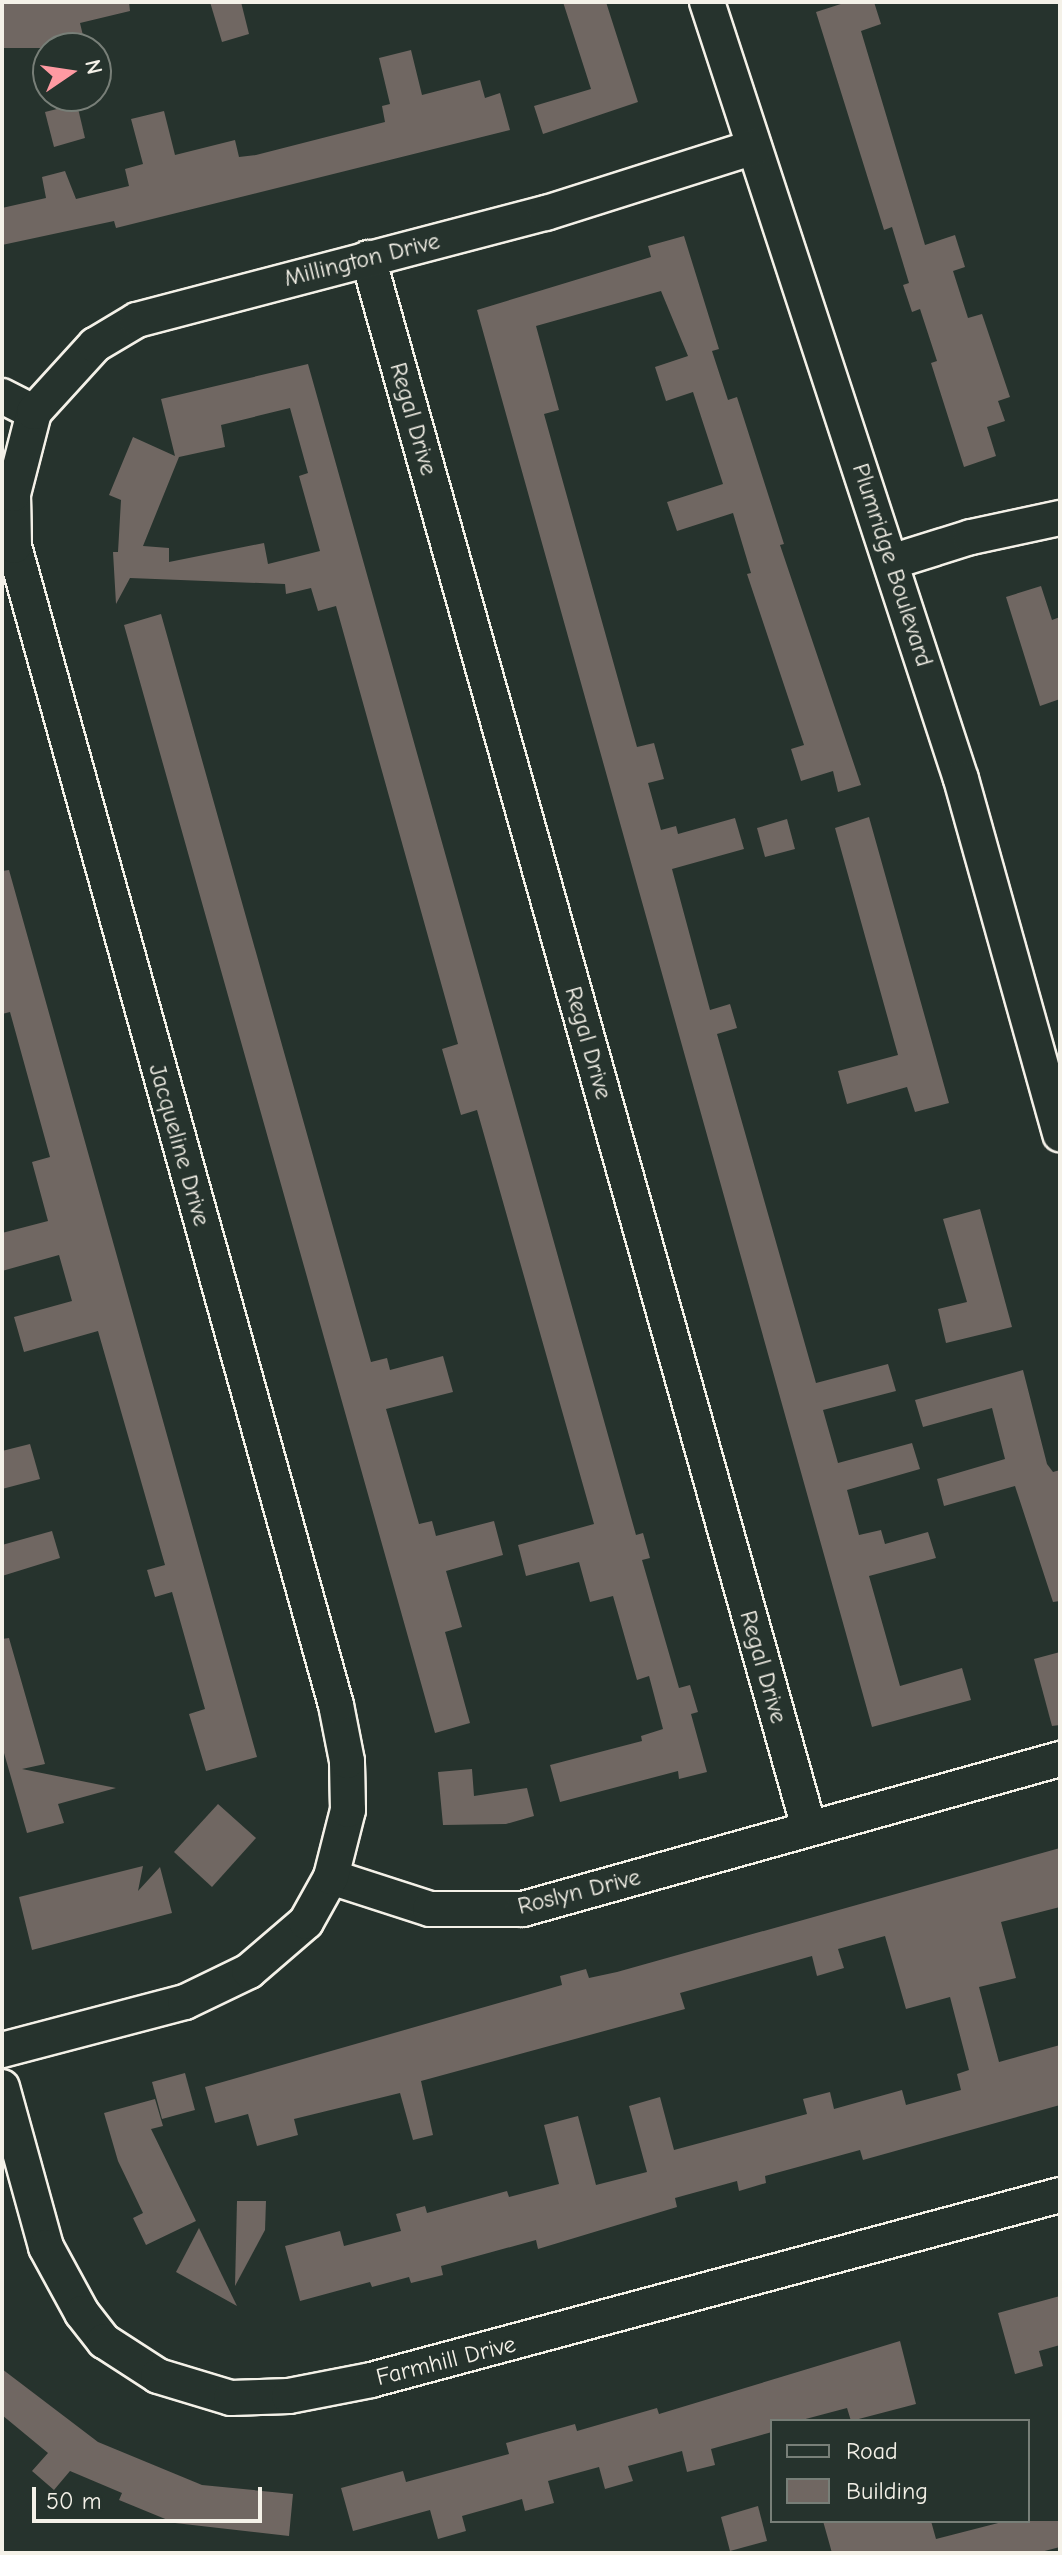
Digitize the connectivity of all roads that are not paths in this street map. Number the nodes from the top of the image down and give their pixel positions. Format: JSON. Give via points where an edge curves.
{"nodes":[{"id":1,"x":707,"y":2,"type":"edge"},
{"id":2,"x":754,"y":147,"type":"junction"},
{"id":3,"x":368,"y":258,"type":"junction"},
{"id":4,"x":2,"y":396,"type":"edge"},
{"id":5,"x":34,"y":412,"type":"junction"},
{"id":6,"x":1060,"y":518,"type":"edge"},
{"id":7,"x":891,"y":562,"type":"junction"},
{"id":8,"x":1060,"y":1134,"type":"edge"},
{"id":9,"x":1060,"y":1759,"type":"edge"},
{"id":10,"x":809,"y":1828,"type":"junction"},
{"id":11,"x":331,"y":1877,"type":"junction"},
{"id":12,"x":2,"y":2050,"type":"edge"},
{"id":13,"x":2,"y":2087,"type":"edge"},
{"id":14,"x":1060,"y":2195,"type":"edge"}],
"edges":[{"from":1,"to":2,"type":"street","name":"Plumridge Boulevard"},
{"from":2,"to":3,"type":"street","name":"Millington Drive","via":[[546,213]]},
{"from":2,"to":7,"type":"street","name":"Plumridge Boulevard"},
{"from":3,"to":5,"type":"street","name":"Millington Drive","via":[[137,320],[95,345]]},
{"from":3,"to":10,"type":"street","name":"Regal Drive"},
{"from":4,"to":5,"type":"street"},
{"from":5,"to":11,"type":"street","name":"Jacqueline Drive","via":[[13,494],[14,546],[336,1705],[347,1761],[348,1810]]},
{"from":6,"to":7,"type":"street","via":[[971,537]]},
{"from":7,"to":8,"type":"street","name":"Plumridge Boulevard","via":[[961,779]]},
{"from":9,"to":10,"type":"street","name":"Roslyn Drive"},
{"from":10,"to":11,"type":"street","name":"Roslyn Drive","via":[[523,1909],[430,1909]]},
{"from":11,"to":12,"type":"street","via":[[306,1922],[277,1951],[218,1989]]},
{"from":13,"to":14,"type":"street","name":"Farmhill Drive","via":[[46,2247],[82,2313],[104,2341],[158,2376],[231,2398],[289,2396],[371,2380]]}]}
